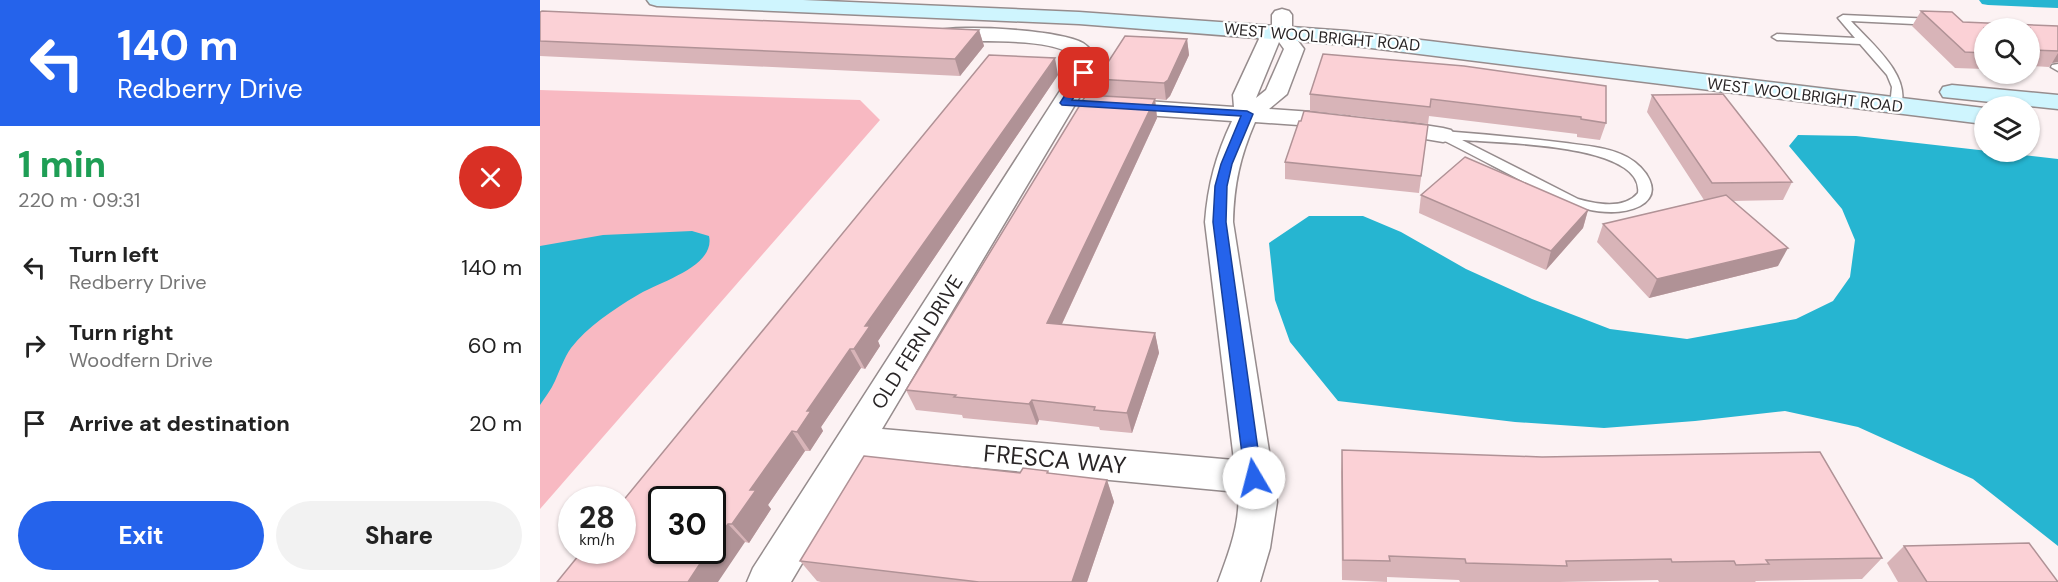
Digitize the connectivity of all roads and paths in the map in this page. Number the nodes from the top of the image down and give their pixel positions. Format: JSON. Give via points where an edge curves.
{"nodes":[{"id":1,"x":657,"y":0,"type":"edge"},
{"id":2,"x":1037,"y":0,"type":"edge"},
{"id":3,"x":1949,"y":23,"type":"edge"},
{"id":4,"x":1282,"y":24,"type":"junction"},
{"id":5,"x":921,"y":34,"type":"edge"},
{"id":6,"x":1777,"y":37,"type":"dead end"},
{"id":7,"x":1862,"y":41,"type":"junction"},
{"id":8,"x":1897,"y":96,"type":"junction"},
{"id":9,"x":2058,"y":102,"type":"edge"},
{"id":10,"x":1084,"y":104,"type":"junction"},
{"id":11,"x":1247,"y":114,"type":"junction"},
{"id":12,"x":1974,"y":114,"type":"edge"},
{"id":13,"x":2040,"y":122,"type":"edge"},
{"id":14,"x":2058,"y":123,"type":"edge"},
{"id":15,"x":1443,"y":135,"type":"junction"},
{"id":16,"x":856,"y":441,"type":"junction"},
{"id":17,"x":1254,"y":478,"type":"junction"},
{"id":18,"x":768,"y":582,"type":"edge"},
{"id":19,"x":1239,"y":582,"type":"edge"}],
"edges":[{"from":1,"to":4,"type":"main road","name":"WEST WOOLBRIGHT ROAD"},
{"from":2,"to":4,"type":"main road","name":"WEST WOOLBRIGHT ROAD"},
{"from":3,"to":7,"type":"lane","via":[[1843,18]]},
{"from":4,"to":8,"type":"main road","name":"WEST WOOLBRIGHT ROAD","via":[[1471,52]]},
{"from":4,"to":11,"type":"street","via":[[1269,39],[1244,94]]},
{"from":4,"to":11,"type":"street","via":[[1294,49],[1276,94]]},
{"from":5,"to":10,"type":"street","name":"OLD FERN DRIVE","via":[[1066,43],[1086,59]]},
{"from":6,"to":7,"type":"lane"},
{"from":7,"to":8,"type":"lane","via":[[1892,75]]},
{"from":8,"to":9,"type":"main road","name":"WEST WOOLBRIGHT ROAD"},
{"from":8,"to":12,"type":"main road","name":"WEST WOOLBRIGHT ROAD"},
{"from":10,"to":11,"type":"street"},
{"from":10,"to":16,"type":"street","name":"OLD FERN DRIVE"},
{"from":11,"to":15,"type":"street","via":[[1363,123]]},
{"from":11,"to":17,"type":"street","via":[[1226,164],[1219,222]]},
{"from":13,"to":14,"type":"main road"},
{"from":15,"to":15,"type":"lane","via":[[1608,153],[1644,176],[1645,194],[1624,207],[1590,207]]},
{"from":16,"to":17,"type":"street","name":"FRESCA WAY"},
{"from":16,"to":18,"type":"street","name":"OLD FERN DRIVE"},
{"from":17,"to":19,"type":"street","via":[[1258,502]]}]}
